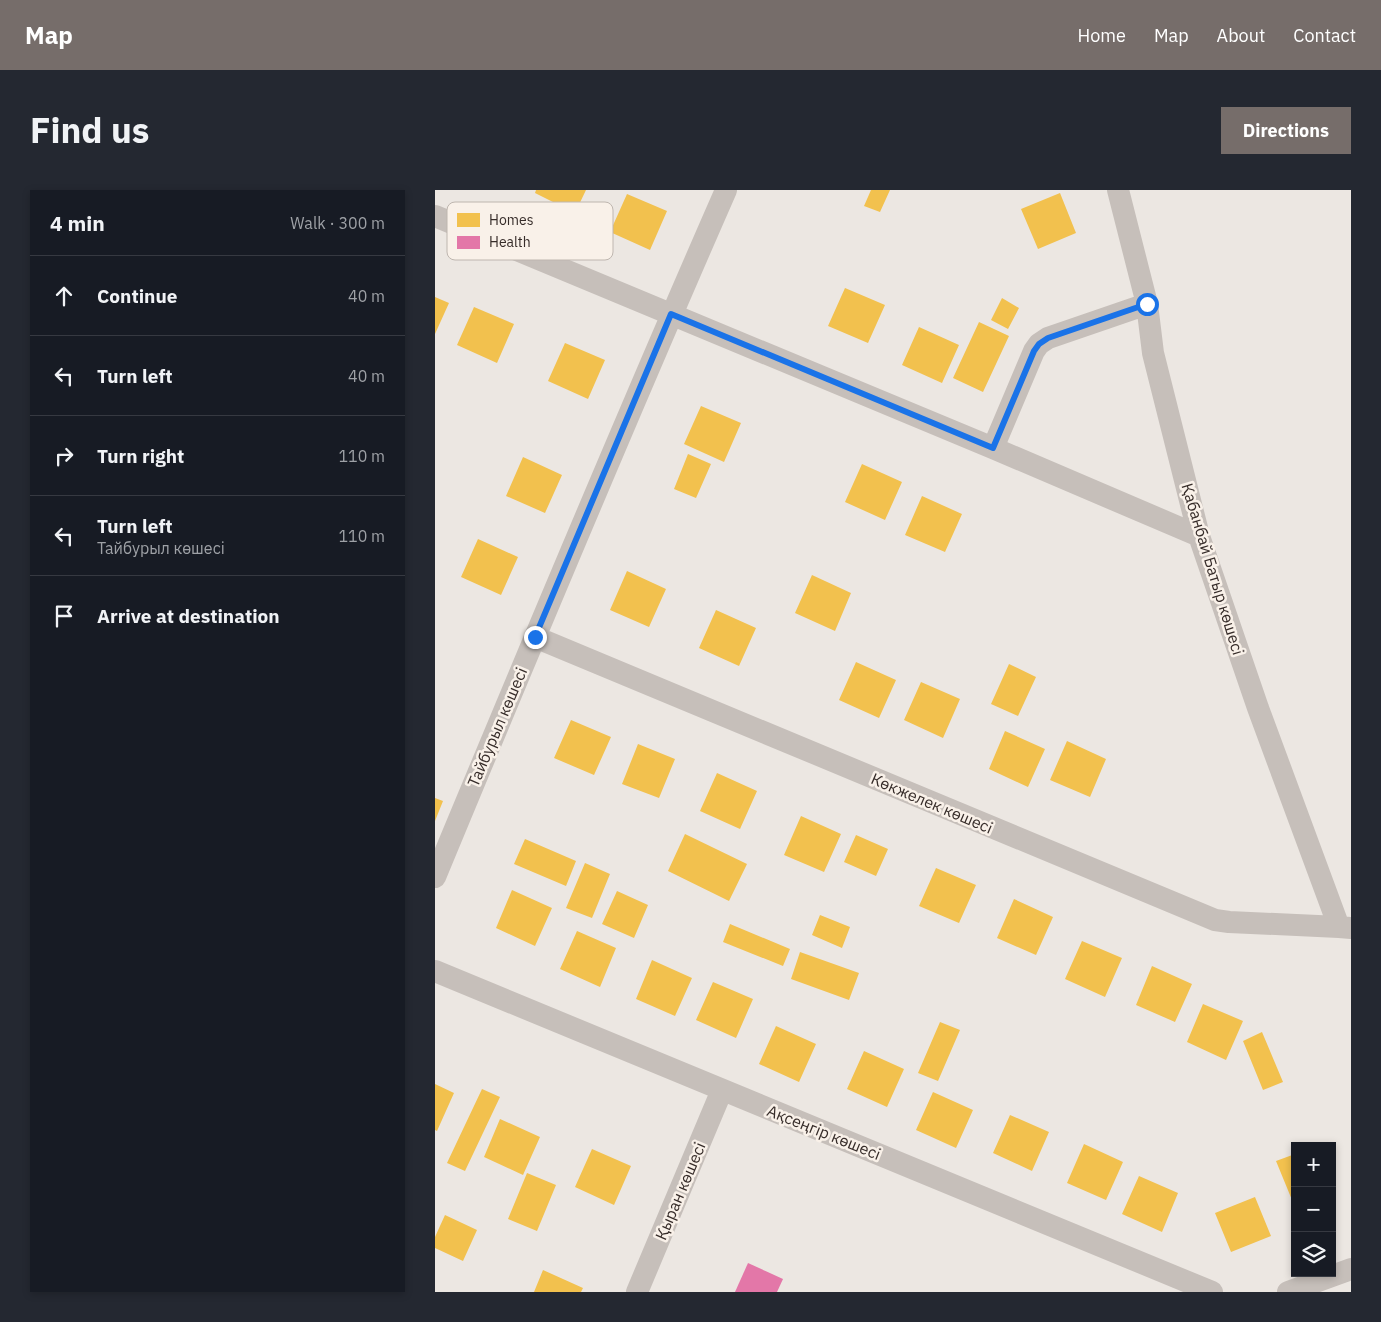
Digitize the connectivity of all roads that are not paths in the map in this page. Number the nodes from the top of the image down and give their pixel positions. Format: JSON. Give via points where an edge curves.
{"nodes":[{"id":1,"x":726,"y":190,"type":"edge"},
{"id":2,"x":1118,"y":190,"type":"edge"},
{"id":3,"x":435,"y":216,"type":"edge"},
{"id":4,"x":447,"y":221,"type":"edge"},
{"id":5,"x":541,"y":260,"type":"edge"},
{"id":6,"x":1147,"y":304,"type":"junction"},
{"id":7,"x":671,"y":314,"type":"junction"},
{"id":8,"x":993,"y":448,"type":"junction"},
{"id":9,"x":1199,"y":536,"type":"junction"},
{"id":10,"x":535,"y":637,"type":"junction"},
{"id":11,"x":435,"y":878,"type":"edge"},
{"id":12,"x":1345,"y":927,"type":"edge"},
{"id":13,"x":435,"y":971,"type":"edge"},
{"id":14,"x":722,"y":1090,"type":"junction"},
{"id":15,"x":1351,"y":1269,"type":"edge"},
{"id":16,"x":637,"y":1292,"type":"edge"},
{"id":17,"x":1213,"y":1292,"type":"edge"},
{"id":18,"x":1288,"y":1292,"type":"edge"}],
"edges":[{"from":1,"to":7,"type":"street","name":"Тайбурыл көшесі"},
{"from":2,"to":6,"type":"street","name":"Қабанбай Батыр көшесі"},
{"from":3,"to":4,"type":"street"},
{"from":5,"to":7,"type":"street"},
{"from":6,"to":8,"type":"street","via":[[1048,338],[1039,344]]},
{"from":6,"to":9,"type":"street","name":"Қабанбай Батыр көшесі","via":[[1153,353]]},
{"from":7,"to":8,"type":"street"},
{"from":7,"to":10,"type":"street","name":"Тайбурыл көшесі"},
{"from":8,"to":9,"type":"street"},
{"from":9,"to":12,"type":"street","name":"Қабанбай Батыр көшесі","via":[[1258,708]]},
{"from":10,"to":11,"type":"street","name":"Тайбурыл көшесі"},
{"from":10,"to":12,"type":"street","name":"Көкжелек көшесі","via":[[1215,920]]},
{"from":13,"to":14,"type":"street","name":"Ақсеңгір көшесі"},
{"from":14,"to":16,"type":"street","name":"Қыран көшесі"},
{"from":14,"to":17,"type":"street","name":"Ақсеңгір көшесі"},
{"from":15,"to":18,"type":"street"}]}
